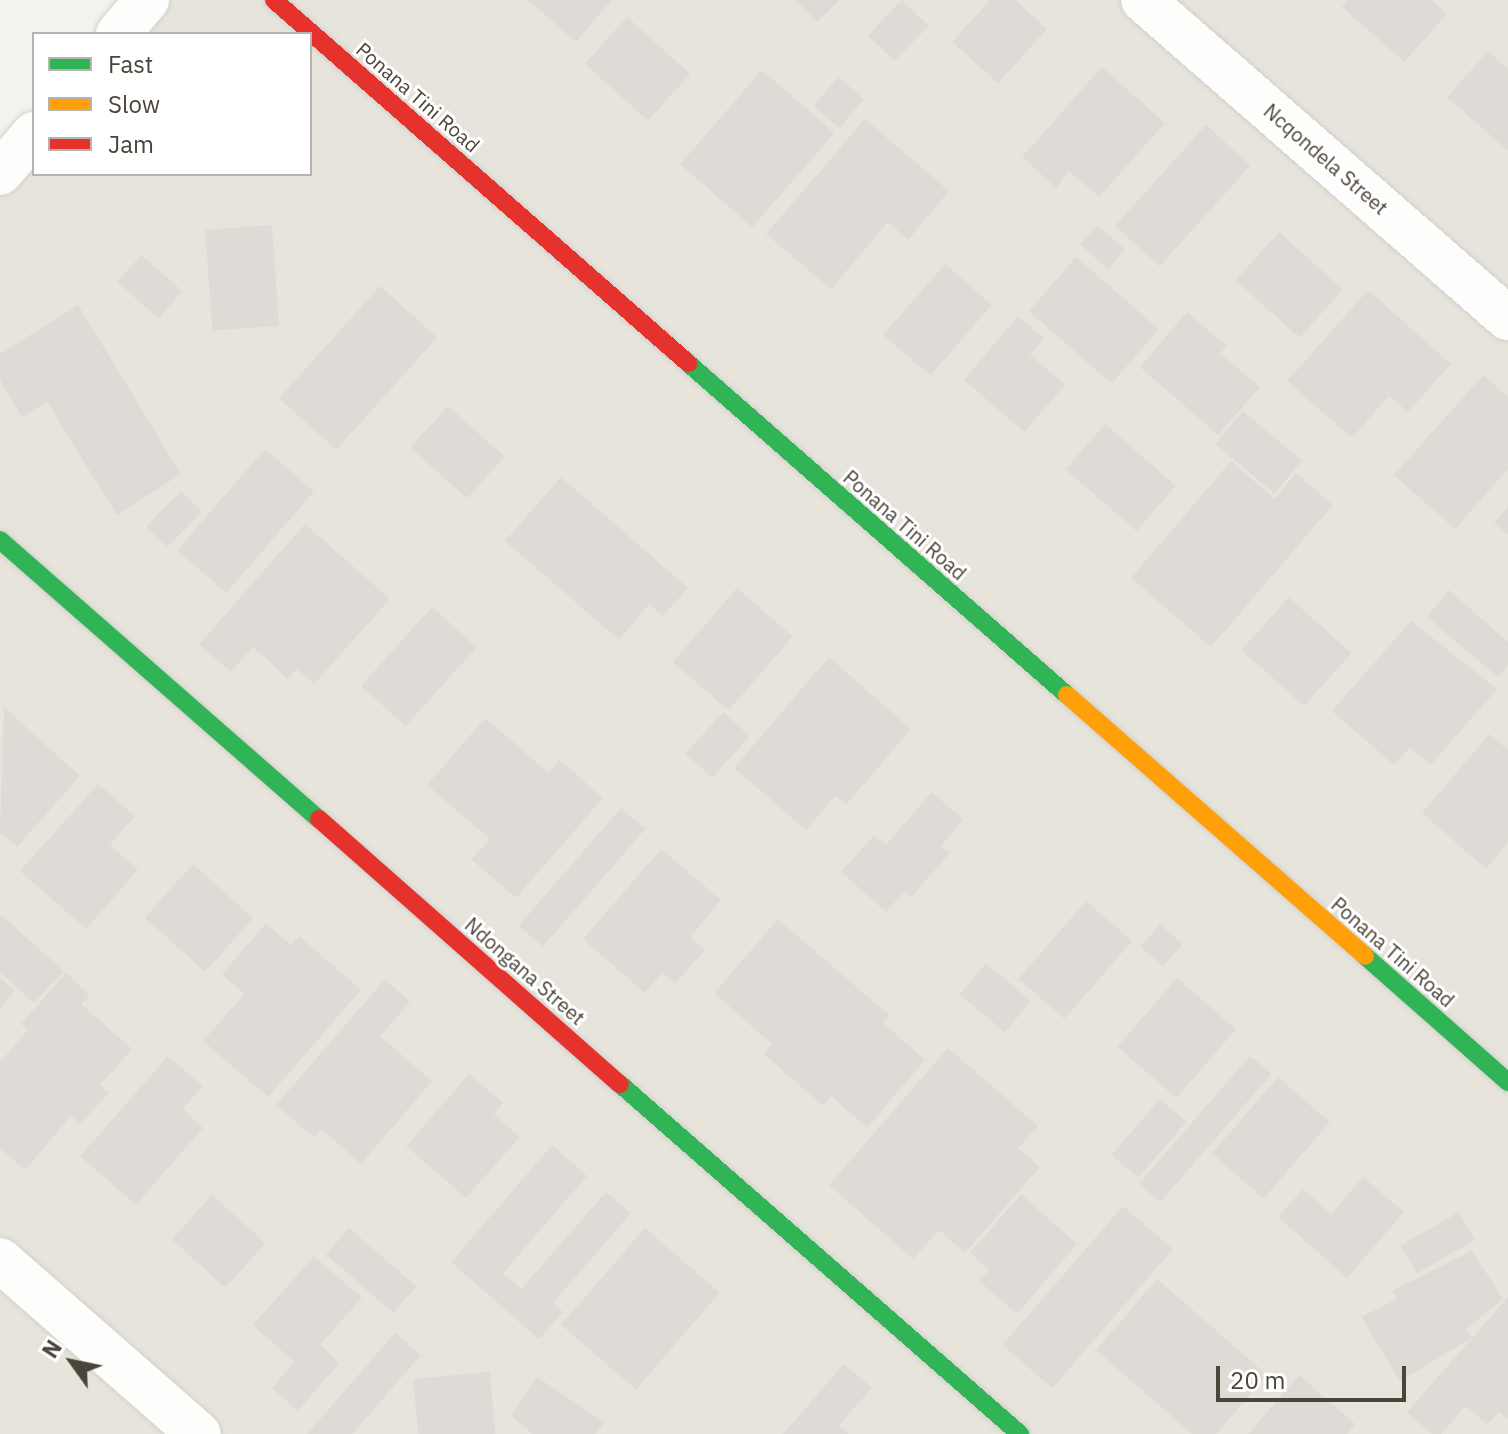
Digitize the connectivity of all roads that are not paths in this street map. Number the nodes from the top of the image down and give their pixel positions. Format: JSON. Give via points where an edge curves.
{"nodes":[{"id":1,"x":147,"y":0,"type":"edge"},
{"id":2,"x":274,"y":0,"type":"edge"},
{"id":3,"x":1143,"y":0,"type":"edge"},
{"id":4,"x":120,"y":32,"type":"edge"},
{"id":5,"x":310,"y":32,"type":"edge"},
{"id":6,"x":312,"y":33,"type":"edge"},
{"id":7,"x":32,"y":136,"type":"edge"},
{"id":8,"x":0,"y":173,"type":"edge"},
{"id":9,"x":1508,"y":318,"type":"edge"},
{"id":10,"x":0,"y":540,"type":"edge"},
{"id":11,"x":1508,"y":1082,"type":"edge"},
{"id":12,"x":0,"y":1260,"type":"edge"},
{"id":13,"x":199,"y":1434,"type":"edge"},
{"id":14,"x":1020,"y":1434,"type":"edge"}],
"edges":[{"from":1,"to":4,"type":"street"},
{"from":2,"to":5,"type":"street","name":"Ponana Tini Road"},
{"from":3,"to":9,"type":"street","name":"Ncqondela Street"},
{"from":6,"to":11,"type":"street","name":"Ponana Tini Road"},
{"from":7,"to":8,"type":"street"},
{"from":10,"to":14,"type":"street","name":"Ndongana Street"},
{"from":12,"to":13,"type":"street"}]}
